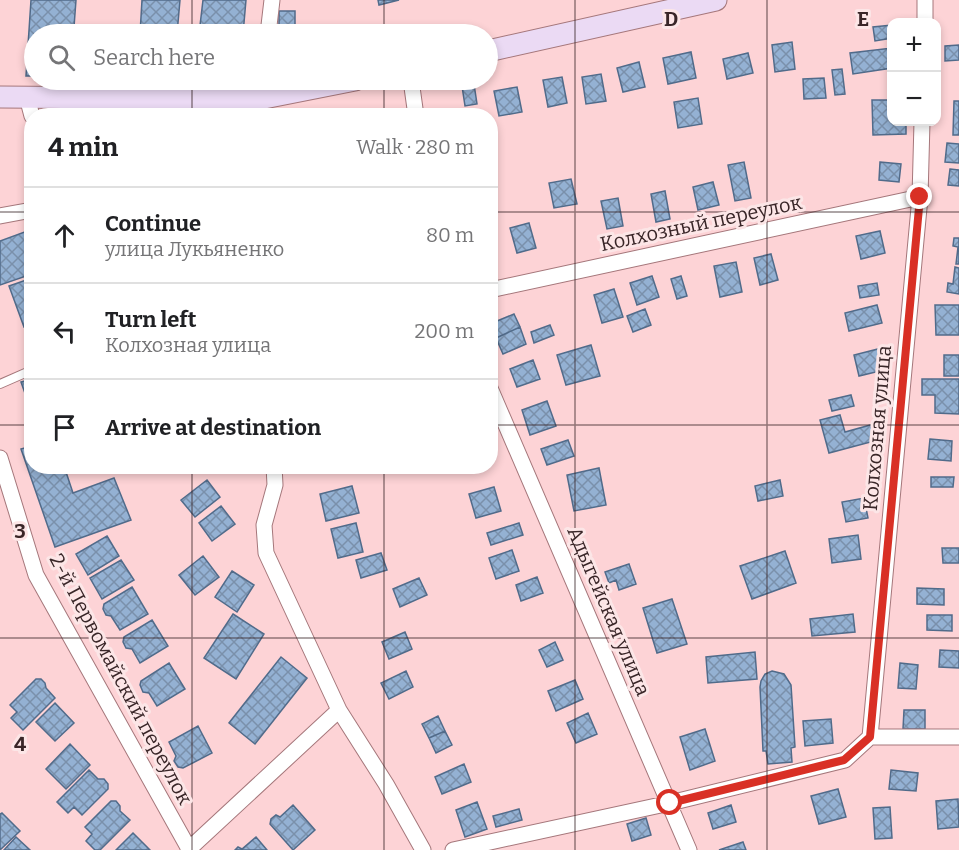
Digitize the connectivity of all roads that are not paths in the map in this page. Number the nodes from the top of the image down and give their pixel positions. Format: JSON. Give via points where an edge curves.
{"nodes":[{"id":1,"x":272,"y":0,"type":"edge"},
{"id":2,"x":716,"y":0,"type":"edge"},
{"id":3,"x":925,"y":0,"type":"edge"},
{"id":4,"x":925,"y":18,"type":"edge"},
{"id":5,"x":269,"y":24,"type":"edge"},
{"id":6,"x":498,"y":49,"type":"edge"},
{"id":7,"x":247,"y":90,"type":"edge"},
{"id":8,"x":412,"y":90,"type":"edge"},
{"id":9,"x":0,"y":97,"type":"edge"},
{"id":10,"x":29,"y":106,"type":"edge"},
{"id":11,"x":415,"y":108,"type":"edge"},
{"id":12,"x":922,"y":126,"type":"edge"},
{"id":13,"x":920,"y":197,"type":"junction"},
{"id":14,"x":24,"y":212,"type":"edge"},
{"id":15,"x":0,"y":216,"type":"edge"},
{"id":16,"x":498,"y":288,"type":"edge"},
{"id":17,"x":24,"y":374,"type":"edge"},
{"id":18,"x":0,"y":384,"type":"edge"},
{"id":19,"x":498,"y":406,"type":"edge"},
{"id":20,"x":0,"y":458,"type":"edge"},
{"id":21,"x":274,"y":474,"type":"edge"},
{"id":22,"x":339,"y":710,"type":"junction"},
{"id":23,"x":870,"y":737,"type":"junction"},
{"id":24,"x":959,"y":737,"type":"edge"},
{"id":25,"x":670,"y":803,"type":"junction"},
{"id":26,"x":188,"y":850,"type":"edge"},
{"id":27,"x":423,"y":850,"type":"edge"},
{"id":28,"x":453,"y":850,"type":"edge"},
{"id":29,"x":689,"y":850,"type":"edge"}],
"edges":[{"from":1,"to":5,"type":"street"},
{"from":2,"to":6,"type":"street"},
{"from":3,"to":4,"type":"street"},
{"from":7,"to":10,"type":"street"},
{"from":8,"to":11,"type":"street"},
{"from":9,"to":10,"type":"street"},
{"from":12,"to":13,"type":"street","name":"Колхозная улица"},
{"from":13,"to":16,"type":"street","name":"Колхозный переулок"},
{"from":13,"to":23,"type":"street","name":"Колхозная улица"},
{"from":14,"to":15,"type":"street"},
{"from":17,"to":18,"type":"lane"},
{"from":19,"to":25,"type":"street","name":"Адыгейская улица"},
{"from":20,"to":26,"type":"street","name":"2-й Первомайский переулок","via":[[36,575]]},
{"from":21,"to":22,"type":"street","via":[[264,525],[266,553]]},
{"from":22,"to":26,"type":"street"},
{"from":22,"to":27,"type":"street"},
{"from":23,"to":24,"type":"street"},
{"from":23,"to":25,"type":"street","via":[[844,760]]},
{"from":25,"to":28,"type":"street"},
{"from":25,"to":29,"type":"street","name":"Адыгейская улица"}]}
